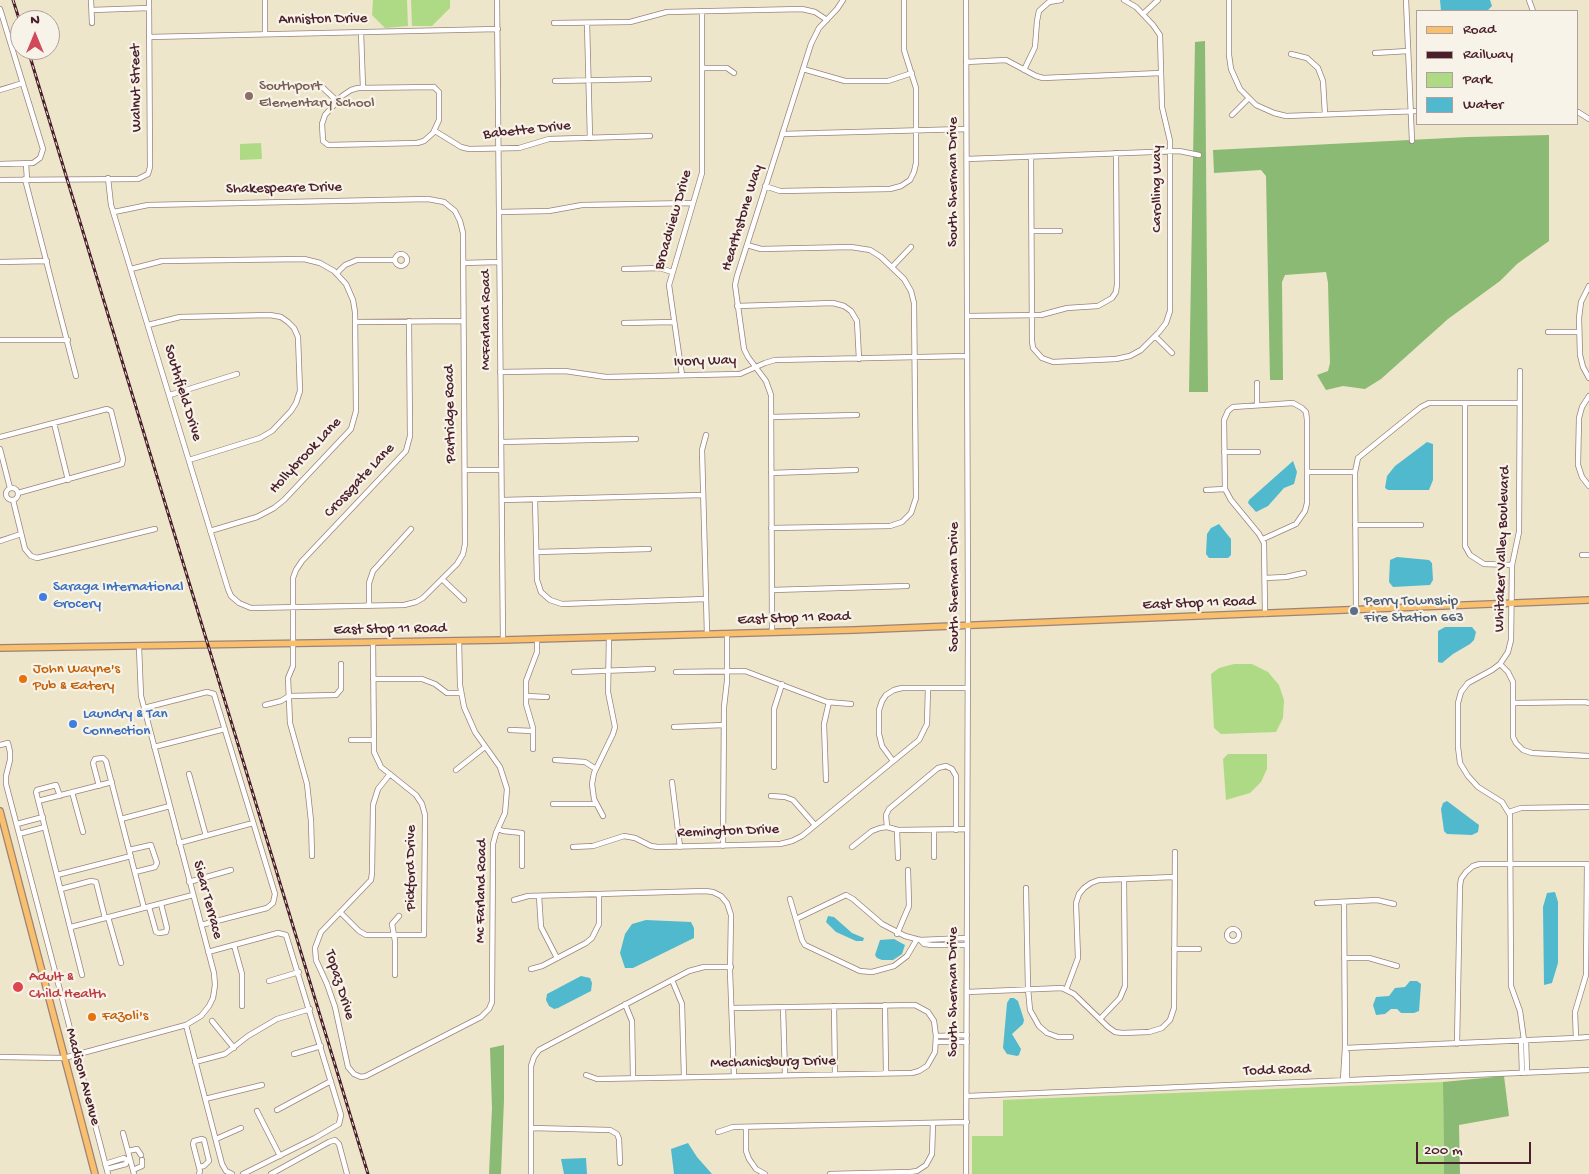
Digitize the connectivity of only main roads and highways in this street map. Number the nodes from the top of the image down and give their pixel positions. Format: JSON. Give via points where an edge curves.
{"nodes":[{"id":1,"x":1589,"y":600,"type":"edge"},
{"id":2,"x":0,"y":648,"type":"edge"},
{"id":3,"x":0,"y":811,"type":"edge"},
{"id":4,"x":95,"y":1174,"type":"edge"}],
"edges":[{"from":1,"to":2,"type":"main road","name":"East Stop 11 Road","via":[[728,634]]},
{"from":3,"to":4,"type":"main road","name":"Madison Avenue"}]}
